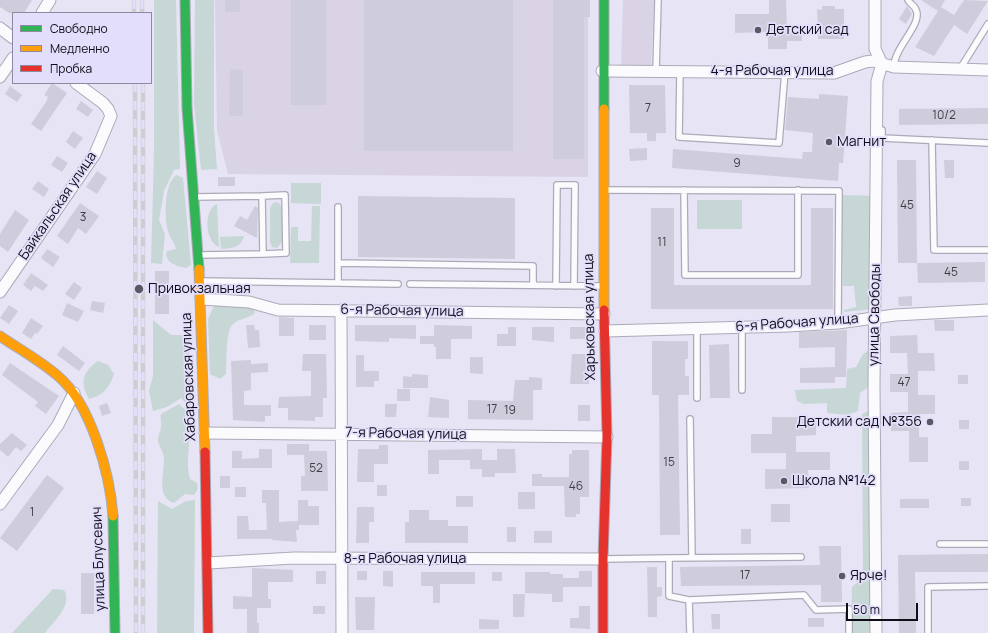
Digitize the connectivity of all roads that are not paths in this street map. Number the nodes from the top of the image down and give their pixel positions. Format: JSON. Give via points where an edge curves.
{"nodes":[{"id":1,"x":50,"y":0,"type":"edge"},
{"id":2,"x":185,"y":0,"type":"edge"},
{"id":3,"x":604,"y":0,"type":"edge"},
{"id":4,"x":658,"y":0,"type":"edge"},
{"id":5,"x":875,"y":0,"type":"edge"},
{"id":6,"x":908,"y":0,"type":"edge"},
{"id":7,"x":43,"y":12,"type":"edge"},
{"id":8,"x":988,"y":24,"type":"edge"},
{"id":9,"x":0,"y":28,"type":"edge"},
{"id":10,"x":12,"y":37,"type":"edge"},
{"id":11,"x":12,"y":59,"type":"edge"},
{"id":12,"x":887,"y":65,"type":"junction"},
{"id":13,"x":960,"y":69,"type":"junction"},
{"id":14,"x":988,"y":70,"type":"edge"},
{"id":15,"x":602,"y":71,"type":"junction"},
{"id":16,"x":656,"y":71,"type":"junction"},
{"id":17,"x":680,"y":71,"type":"junction"},
{"id":18,"x":784,"y":72,"type":"junction"},
{"id":19,"x":0,"y":77,"type":"edge"},
{"id":20,"x":77,"y":84,"type":"edge"},
{"id":21,"x":932,"y":140,"type":"junction"},
{"id":22,"x":988,"y":143,"type":"edge"},
{"id":23,"x":603,"y":190,"type":"junction"},
{"id":24,"x":684,"y":190,"type":"junction"},
{"id":25,"x":798,"y":190,"type":"junction"},
{"id":26,"x":262,"y":196,"type":"junction"},
{"id":27,"x":194,"y":197,"type":"junction"},
{"id":28,"x":338,"y":207,"type":"dead end"},
{"id":29,"x":988,"y":250,"type":"edge"},
{"id":30,"x":263,"y":254,"type":"junction"},
{"id":31,"x":198,"y":255,"type":"junction"},
{"id":32,"x":338,"y":263,"type":"junction"},
{"id":33,"x":200,"y":282,"type":"junction"},
{"id":34,"x":338,"y":283,"type":"junction"},
{"id":35,"x":398,"y":284,"type":"dead end"},
{"id":36,"x":410,"y":284,"type":"dead end"},
{"id":37,"x":533,"y":285,"type":"junction"},
{"id":38,"x":556,"y":286,"type":"junction"},
{"id":39,"x":574,"y":286,"type":"junction"},
{"id":40,"x":603,"y":286,"type":"junction"},
{"id":41,"x":0,"y":292,"type":"edge"},
{"id":42,"x":201,"y":300,"type":"junction"},
{"id":43,"x":341,"y":310,"type":"junction"},
{"id":44,"x":988,"y":310,"type":"edge"},
{"id":45,"x":604,"y":314,"type":"junction"},
{"id":46,"x":876,"y":317,"type":"junction"},
{"id":47,"x":838,"y":323,"type":"junction"},
{"id":48,"x":742,"y":327,"type":"junction"},
{"id":49,"x":698,"y":328,"type":"junction"},
{"id":50,"x":605,"y":331,"type":"junction"},
{"id":51,"x":0,"y":336,"type":"edge"},
{"id":52,"x":742,"y":390,"type":"dead end"},
{"id":53,"x":74,"y":393,"type":"junction"},
{"id":54,"x":697,"y":398,"type":"dead end"},
{"id":55,"x":690,"y":419,"type":"dead end"},
{"id":56,"x":205,"y":433,"type":"junction"},
{"id":57,"x":341,"y":433,"type":"junction"},
{"id":58,"x":607,"y":437,"type":"junction"},
{"id":59,"x":0,"y":504,"type":"edge"},
{"id":60,"x":940,"y":544,"type":"dead end"},
{"id":61,"x":988,"y":544,"type":"edge"},
{"id":62,"x":801,"y":557,"type":"dead end"},
{"id":63,"x":669,"y":558,"type":"junction"},
{"id":64,"x":692,"y":558,"type":"junction"},
{"id":65,"x":342,"y":559,"type":"junction"},
{"id":66,"x":603,"y":559,"type":"junction"},
{"id":67,"x":208,"y":563,"type":"junction"},
{"id":68,"x":988,"y":586,"type":"edge"},
{"id":69,"x":689,"y":600,"type":"junction"},
{"id":70,"x":115,"y":633,"type":"edge"},
{"id":71,"x":208,"y":633,"type":"edge"},
{"id":72,"x":342,"y":633,"type":"edge"},
{"id":73,"x":603,"y":633,"type":"edge"},
{"id":74,"x":690,"y":633,"type":"edge"},
{"id":75,"x":849,"y":633,"type":"edge"},
{"id":76,"x":876,"y":633,"type":"edge"},
{"id":77,"x":928,"y":633,"type":"edge"}],
"edges":[{"from":1,"to":7,"type":"street"},
{"from":2,"to":27,"type":"main road","name":"Хабаровская улица","via":[[187,108]]},
{"from":3,"to":15,"type":"main road","name":"Харьковская улица"},
{"from":4,"to":16,"type":"lane"},
{"from":5,"to":12,"type":"street","via":[[876,49]]},
{"from":6,"to":12,"type":"lane","via":[[916,9],[918,16],[894,59]]},
{"from":8,"to":13,"type":"lane"},
{"from":9,"to":10,"type":"street"},
{"from":11,"to":19,"type":"street"},
{"from":12,"to":13,"type":"street","name":"4-я Рабочая улица"},
{"from":12,"to":18,"type":"street","name":"4-я Рабочая улица","via":[[873,61],[834,73]]},
{"from":12,"to":21,"type":"lane","via":[[881,79],[882,138]]},
{"from":12,"to":46,"type":"street","name":"улица Свободы","via":[[877,81]]},
{"from":13,"to":14,"type":"street","name":"4-я Рабочая улица"},
{"from":15,"to":16,"type":"street","name":"4-я Рабочая улица"},
{"from":15,"to":23,"type":"main road","name":"Харьковская улица"},
{"from":16,"to":17,"type":"street","name":"4-я Рабочая улица"},
{"from":17,"to":18,"type":"street","name":"4-я Рабочая улица"},
{"from":17,"to":18,"type":"lane","via":[[679,137],[779,143]]},
{"from":20,"to":41,"type":"street","name":"Байкальская улица","via":[[104,103],[110,116],[95,154]]},
{"from":21,"to":22,"type":"lane"},
{"from":21,"to":29,"type":"lane","via":[[934,250]]},
{"from":23,"to":24,"type":"lane"},
{"from":23,"to":40,"type":"main road","name":"Харьковская улица"},
{"from":24,"to":25,"type":"lane"},
{"from":24,"to":25,"type":"lane","via":[[684,275],[798,275]]},
{"from":25,"to":47,"type":"lane","via":[[839,191]]},
{"from":26,"to":27,"type":"lane"},
{"from":26,"to":30,"type":"lane"},
{"from":26,"to":30,"type":"lane","via":[[285,195],[286,239],[286,253]]},
{"from":27,"to":31,"type":"main road","name":"Хабаровская улица"},
{"from":28,"to":32,"type":"lane"},
{"from":30,"to":31,"type":"lane"},
{"from":31,"to":33,"type":"main road","name":"Хабаровская улица"},
{"from":32,"to":34,"type":"lane"},
{"from":32,"to":37,"type":"lane","via":[[533,266]]},
{"from":33,"to":34,"type":"lane"},
{"from":33,"to":42,"type":"main road","name":"Хабаровская улица"},
{"from":34,"to":35,"type":"lane"},
{"from":36,"to":37,"type":"lane"},
{"from":37,"to":38,"type":"lane"},
{"from":38,"to":39,"type":"lane"},
{"from":38,"to":39,"type":"lane","via":[[557,185],[575,185]]},
{"from":39,"to":40,"type":"lane"},
{"from":40,"to":45,"type":"main road","name":"Харьковская улица"},
{"from":42,"to":43,"type":"street","name":"6-я Рабочая улица","via":[[249,302],[278,310]]},
{"from":42,"to":56,"type":"main road","name":"Хабаровская улица"},
{"from":43,"to":45,"type":"street","name":"6-я Рабочая улица"},
{"from":43,"to":57,"type":"street"},
{"from":44,"to":46,"type":"street","name":"6-я Рабочая улица"},
{"from":45,"to":50,"type":"main road","name":"Харьковская улица"},
{"from":46,"to":47,"type":"street","name":"6-я Рабочая улица"},
{"from":46,"to":76,"type":"street","name":"улица Свободы"},
{"from":47,"to":48,"type":"street","name":"6-я Рабочая улица"},
{"from":48,"to":49,"type":"street","name":"6-я Рабочая улица"},
{"from":48,"to":52,"type":"lane"},
{"from":49,"to":50,"type":"street","name":"6-я Рабочая улица"},
{"from":49,"to":54,"type":"lane"},
{"from":50,"to":58,"type":"main road","name":"Харьковская улица"},
{"from":51,"to":53,"type":"main road","name":"улица Блусевич","via":[[58,376]]},
{"from":53,"to":59,"type":"street","via":[[58,425]]},
{"from":53,"to":70,"type":"main road","name":"улица Блусевич","via":[[88,418],[112,502]]},
{"from":55,"to":64,"type":"lane"},
{"from":56,"to":57,"type":"street","name":"7-я Рабочая улица"},
{"from":56,"to":67,"type":"main road","name":"Хабаровская улица"},
{"from":57,"to":58,"type":"street","name":"7-я Рабочая улица"},
{"from":57,"to":65,"type":"street"},
{"from":58,"to":66,"type":"main road","name":"Харьковская улица"},
{"from":60,"to":61,"type":"lane"},
{"from":62,"to":64,"type":"lane"},
{"from":63,"to":64,"type":"lane"},
{"from":63,"to":66,"type":"lane"},
{"from":63,"to":69,"type":"lane","via":[[669,596]]},
{"from":65,"to":66,"type":"street","name":"8-я Рабочая улица"},
{"from":65,"to":67,"type":"street","name":"8-я Рабочая улица","via":[[294,558]]},
{"from":65,"to":72,"type":"street"},
{"from":66,"to":73,"type":"main road","name":"Харьковская улица"},
{"from":67,"to":71,"type":"main road","name":"Хабаровская улица"},
{"from":68,"to":77,"type":"lane","via":[[928,587]]},
{"from":69,"to":74,"type":"lane"},
{"from":69,"to":75,"type":"lane","via":[[804,595],[816,610],[849,610]]}]}
